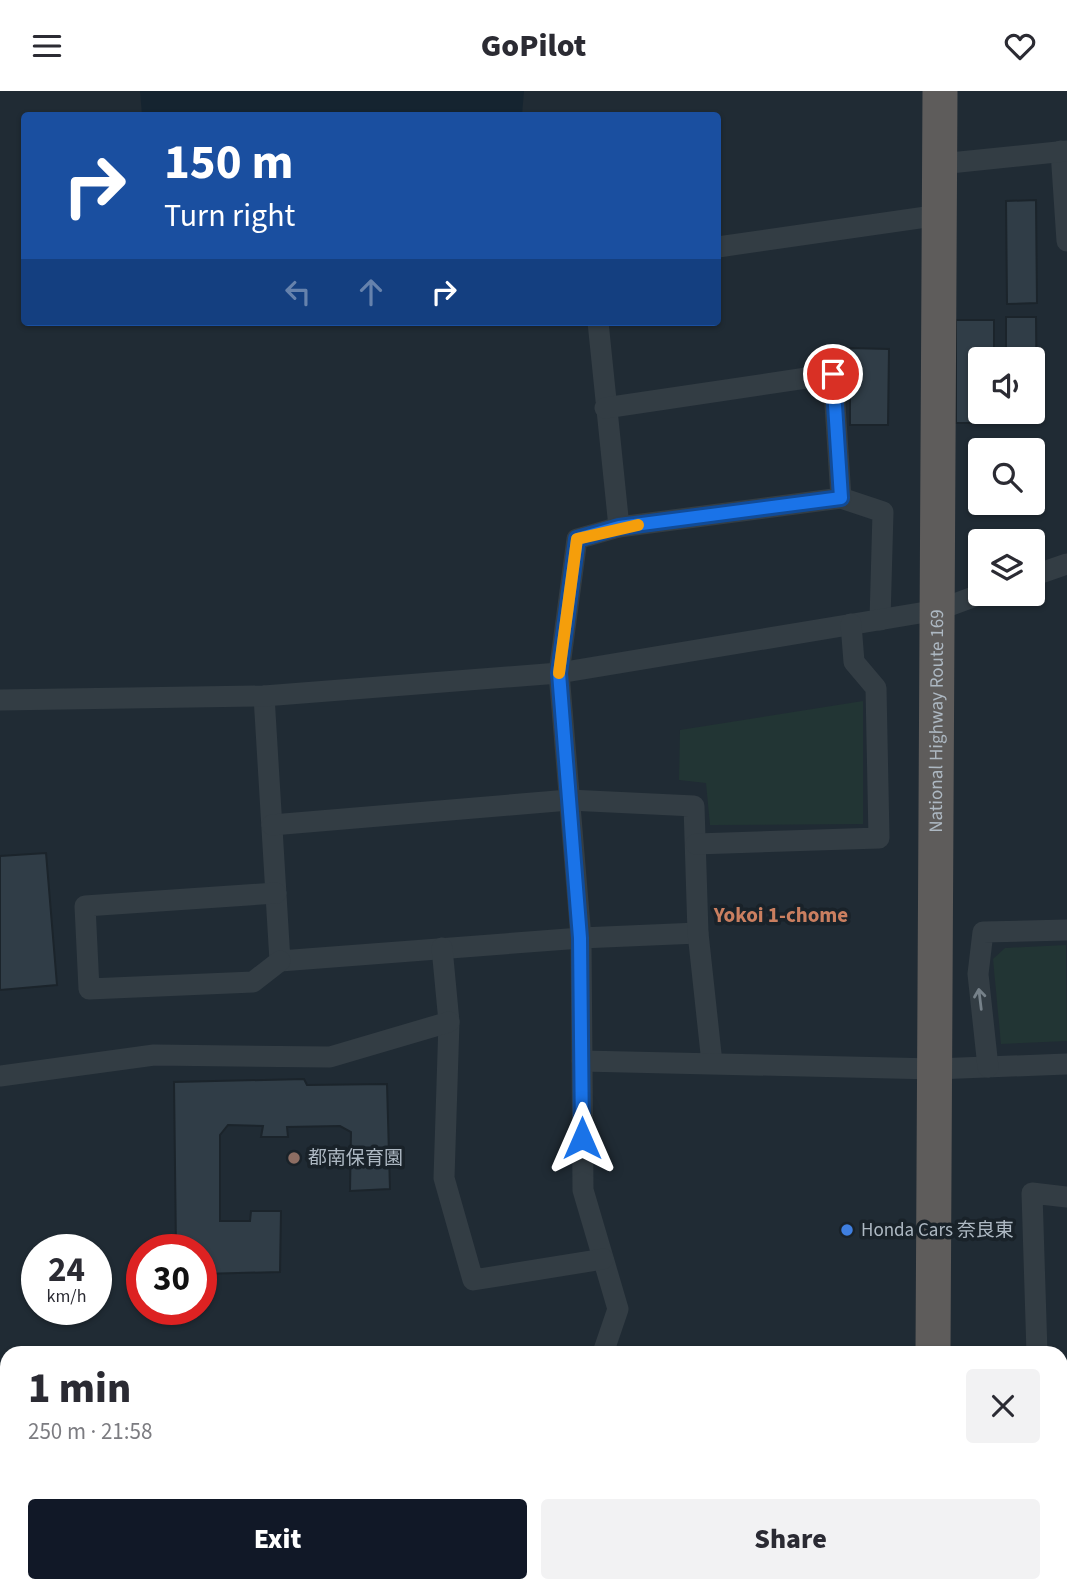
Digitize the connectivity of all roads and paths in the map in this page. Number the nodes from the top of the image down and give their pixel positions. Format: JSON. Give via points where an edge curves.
{"nodes":[{"id":1,"x":940,"y":91,"type":"edge"},
{"id":2,"x":1064,"y":151,"type":"edge"},
{"id":3,"x":940,"y":164,"type":"junction"},
{"id":4,"x":940,"y":215,"type":"junction"},
{"id":5,"x":1067,"y":241,"type":"edge"},
{"id":6,"x":721,"y":247,"type":"edge"},
{"id":7,"x":598,"y":326,"type":"edge"},
{"id":8,"x":605,"y":408,"type":"junction"},
{"id":9,"x":841,"y":498,"type":"junction"},
{"id":10,"x":619,"y":527,"type":"junction"},
{"id":11,"x":1067,"y":564,"type":"edge"},
{"id":12,"x":1045,"y":572,"type":"edge"},
{"id":13,"x":968,"y":599,"type":"edge"},
{"id":14,"x":938,"y":610,"type":"junction"},
{"id":15,"x":880,"y":620,"type":"junction"},
{"id":16,"x":852,"y":624,"type":"junction"},
{"id":17,"x":559,"y":673,"type":"junction"},
{"id":18,"x":264,"y":696,"type":"junction"},
{"id":19,"x":0,"y":701,"type":"edge"},
{"id":20,"x":569,"y":800,"type":"junction"},
{"id":21,"x":272,"y":825,"type":"junction"},
{"id":22,"x":695,"y":843,"type":"junction"},
{"id":23,"x":276,"y":893,"type":"junction"},
{"id":24,"x":1067,"y":930,"type":"edge"},
{"id":25,"x":698,"y":933,"type":"junction"},
{"id":26,"x":580,"y":938,"type":"junction"},
{"id":27,"x":442,"y":948,"type":"junction"},
{"id":28,"x":280,"y":961,"type":"junction"},
{"id":29,"x":449,"y":1022,"type":"junction"},
{"id":30,"x":582,"y":1061,"type":"junction"},
{"id":31,"x":712,"y":1063,"type":"junction"},
{"id":32,"x":1067,"y":1064,"type":"edge"},
{"id":33,"x":988,"y":1067,"type":"junction"},
{"id":34,"x":935,"y":1069,"type":"junction"},
{"id":35,"x":0,"y":1076,"type":"edge"},
{"id":36,"x":1067,"y":1197,"type":"edge"},
{"id":37,"x":603,"y":1259,"type":"junction"},
{"id":38,"x":605,"y":1346,"type":"edge"},
{"id":39,"x":933,"y":1346,"type":"edge"},
{"id":40,"x":1037,"y":1346,"type":"edge"}],
"edges":[{"from":1,"to":3,"type":"highway","name":"National Highway Route 169"},
{"from":2,"to":3,"type":"street"},
{"from":2,"to":5,"type":"street"},
{"from":3,"to":4,"type":"highway","name":"National Highway Route 169"},
{"from":4,"to":6,"type":"street"},
{"from":4,"to":14,"type":"highway","name":"National Highway Route 169"},
{"from":7,"to":8,"type":"street"},
{"from":8,"to":9,"type":"street","via":[[833,374]]},
{"from":8,"to":10,"type":"street"},
{"from":9,"to":10,"type":"street"},
{"from":9,"to":15,"type":"street","via":[[883,512]]},
{"from":10,"to":17,"type":"street","via":[[577,539]]},
{"from":11,"to":12,"type":"street"},
{"from":13,"to":14,"type":"street"},
{"from":14,"to":15,"type":"street"},
{"from":14,"to":34,"type":"highway","name":"National Highway Route 169"},
{"from":15,"to":16,"type":"street"},
{"from":16,"to":17,"type":"street"},
{"from":16,"to":22,"type":"street","via":[[854,662],[876,688],[879,838]]},
{"from":17,"to":18,"type":"street"},
{"from":17,"to":20,"type":"street"},
{"from":18,"to":19,"type":"street"},
{"from":18,"to":21,"type":"street"},
{"from":20,"to":21,"type":"street"},
{"from":20,"to":22,"type":"street","via":[[694,806]]},
{"from":20,"to":26,"type":"street"},
{"from":21,"to":23,"type":"street"},
{"from":22,"to":25,"type":"street"},
{"from":23,"to":28,"type":"street"},
{"from":23,"to":28,"type":"street","via":[[85,906],[89,989],[253,982]]},
{"from":33,"to":24,"type":"street","one_way":true,"via":[[978,974],[983,932]]},
{"from":25,"to":26,"type":"street"},
{"from":25,"to":31,"type":"street"},
{"from":26,"to":27,"type":"street"},
{"from":26,"to":30,"type":"street"},
{"from":27,"to":28,"type":"street"},
{"from":27,"to":29,"type":"street"},
{"from":29,"to":35,"type":"street","via":[[330,1057],[154,1055]]},
{"from":29,"to":37,"type":"street","via":[[444,1178],[473,1280]]},
{"from":30,"to":31,"type":"street"},
{"from":30,"to":37,"type":"street","via":[[583,1190]]},
{"from":31,"to":34,"type":"street"},
{"from":32,"to":33,"type":"street"},
{"from":33,"to":34,"type":"street"},
{"from":34,"to":39,"type":"highway","name":"National Highway Route 169"},
{"from":36,"to":40,"type":"street","via":[[1031,1193]]},
{"from":37,"to":38,"type":"street","via":[[618,1309]]}]}
